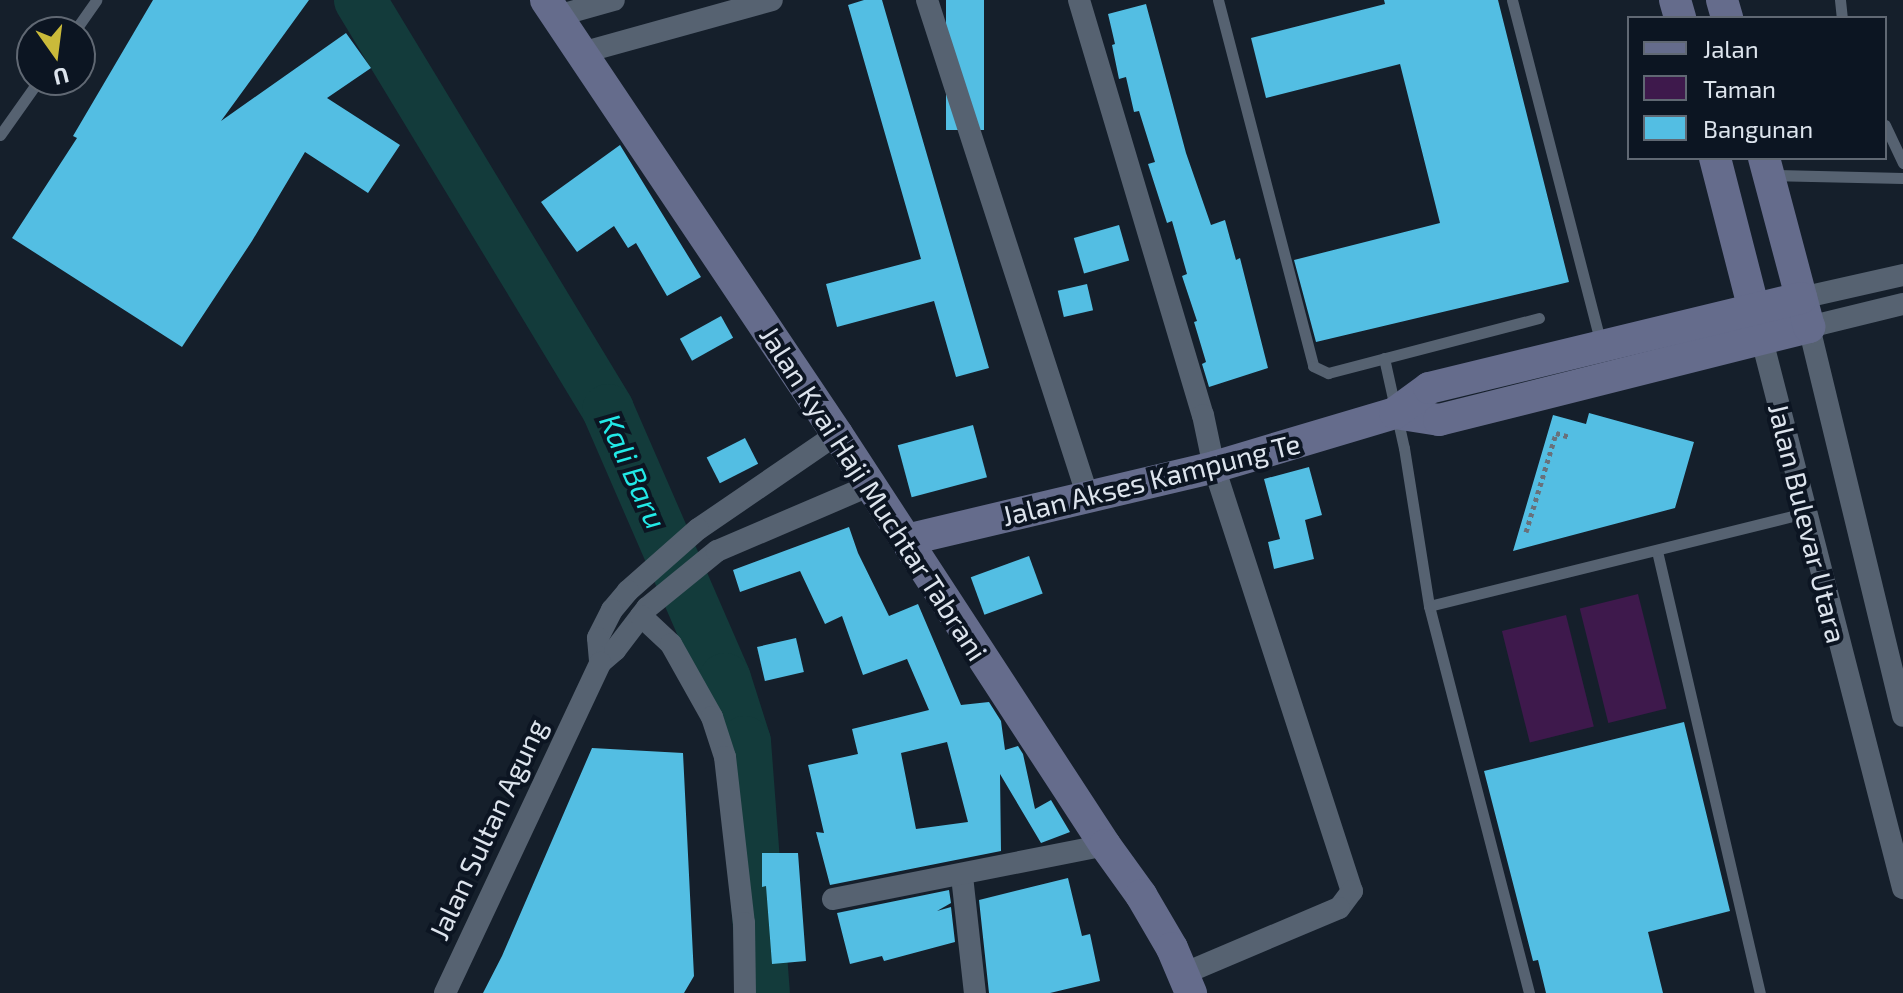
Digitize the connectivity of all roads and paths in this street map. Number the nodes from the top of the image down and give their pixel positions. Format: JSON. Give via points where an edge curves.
{"nodes":[{"id":1,"x":614,"y":0,"type":"edge"},
{"id":2,"x":772,"y":0,"type":"edge"},
{"id":3,"x":927,"y":0,"type":"edge"},
{"id":4,"x":1079,"y":0,"type":"edge"},
{"id":5,"x":1218,"y":0,"type":"edge"},
{"id":6,"x":1512,"y":0,"type":"edge"},
{"id":7,"x":552,"y":8,"type":"edge"},
{"id":8,"x":581,"y":53,"type":"junction"},
{"id":9,"x":28,"y":96,"type":"edge"},
{"id":10,"x":1887,"y":129,"type":"edge"},
{"id":11,"x":0,"y":135,"type":"edge"},
{"id":12,"x":1716,"y":160,"type":"edge"},
{"id":13,"x":1903,"y":163,"type":"edge"},
{"id":14,"x":1766,"y":167,"type":"edge"},
{"id":15,"x":1903,"y":178,"type":"edge"},
{"id":16,"x":1903,"y":275,"type":"edge"},
{"id":17,"x":1903,"y":304,"type":"edge"},
{"id":18,"x":1805,"y":313,"type":"junction"},
{"id":19,"x":1539,"y":318,"type":"dead end"},
{"id":20,"x":1758,"y":325,"type":"junction"},
{"id":21,"x":1602,"y":348,"type":"junction"},
{"id":22,"x":1384,"y":358,"type":"junction"},
{"id":23,"x":1395,"y":413,"type":"junction"},
{"id":24,"x":837,"y":434,"type":"junction"},
{"id":25,"x":1570,"y":437,"type":"dead end"},
{"id":26,"x":1214,"y":467,"type":"junction"},
{"id":27,"x":869,"y":486,"type":"junction"},
{"id":28,"x":1088,"y":497,"type":"junction"},
{"id":29,"x":1805,"y":513,"type":"junction"},
{"id":30,"x":1526,"y":532,"type":"dead end"},
{"id":31,"x":906,"y":540,"type":"junction"},
{"id":32,"x":1657,"y":551,"type":"junction"},
{"id":33,"x":1429,"y":606,"type":"junction"},
{"id":34,"x":644,"y":612,"type":"junction"},
{"id":35,"x":600,"y":663,"type":"junction"},
{"id":36,"x":1903,"y":716,"type":"edge"},
{"id":37,"x":1105,"y":845,"type":"junction"},
{"id":38,"x":962,"y":876,"type":"junction"},
{"id":39,"x":1903,"y":888,"type":"edge"},
{"id":40,"x":833,"y":899,"type":"dead end"},
{"id":41,"x":1187,"y":983,"type":"edge"},
{"id":42,"x":445,"y":993,"type":"edge"},
{"id":43,"x":745,"y":993,"type":"edge"},
{"id":44,"x":975,"y":993,"type":"edge"},
{"id":45,"x":1529,"y":993,"type":"edge"},
{"id":46,"x":1760,"y":993,"type":"edge"}],
"edges":[{"from":1,"to":7,"type":"street"},
{"from":2,"to":8,"type":"street"},
{"from":3,"to":28,"type":"street"},
{"from":4,"to":26,"type":"street"},
{"from":5,"to":22,"type":"lane","via":[[1311,364],[1328,373]]},
{"from":6,"to":21,"type":"lane"},
{"from":7,"to":8,"type":"street","name":"Jalan Kyai Haji Muchtar Tabrani"},
{"from":8,"to":24,"type":"street","name":"Jalan Kyai Haji Muchtar Tabrani"},
{"from":9,"to":11,"type":"lane"},
{"from":10,"to":13,"type":"lane"},
{"from":12,"to":20,"type":"street","name":"Jalan Bulevar Utara"},
{"from":14,"to":15,"type":"lane"},
{"from":14,"to":18,"type":"street","name":"Jalan Bulevar Utara"},
{"from":16,"to":18,"type":"street"},
{"from":17,"to":18,"type":"street"},
{"from":18,"to":20,"type":"street"},
{"from":18,"to":36,"type":"street","name":"Jalan Bulevar Utara"},
{"from":19,"to":22,"type":"lane"},
{"from":20,"to":21,"type":"street","name":"Jalan Akses Kampung Te"},
{"from":20,"to":23,"type":"street","name":"Jalan Akses Kampung Te","via":[[1439,420]]},
{"from":20,"to":29,"type":"street","name":"Jalan Bulevar Utara"},
{"from":21,"to":23,"type":"street","name":"Jalan Akses Kampung Te","via":[[1429,388]]},
{"from":22,"to":23,"type":"lane"},
{"from":23,"to":26,"type":"street","name":"Jalan Akses Kampung Te"},
{"from":23,"to":33,"type":"lane"},
{"from":24,"to":27,"type":"street","name":"Jalan Kyai Haji Muchtar Tabrani"},
{"from":24,"to":35,"type":"street","via":[[698,529],[628,591],[598,638]]},
{"from":25,"to":30,"type":"path","via":[[1556,433]]},
{"from":26,"to":28,"type":"street","name":"Jalan Akses Kampung Te"},
{"from":26,"to":41,"type":"street","via":[[1352,891],[1339,908]]},
{"from":27,"to":31,"type":"street","name":"Jalan Kyai Haji Muchtar Tabrani"},
{"from":27,"to":34,"type":"street","via":[[717,551]]},
{"from":28,"to":31,"type":"street","name":"Jalan Akses Kampung Te"},
{"from":29,"to":32,"type":"lane"},
{"from":29,"to":39,"type":"street","name":"Jalan Bulevar Utara"},
{"from":31,"to":37,"type":"street","name":"Jalan Kyai Haji Muchtar Tabrani"},
{"from":32,"to":33,"type":"lane"},
{"from":32,"to":46,"type":"lane"},
{"from":33,"to":45,"type":"lane"},
{"from":34,"to":35,"type":"street"},
{"from":34,"to":43,"type":"street","via":[[678,654],[712,717],[725,757],[744,923]]},
{"from":35,"to":42,"type":"street","name":"Jalan Sultan Agung"},
{"from":37,"to":38,"type":"street"},
{"from":37,"to":41,"type":"street","name":"Jalan Kyai Haji Muchtar Tabrani","via":[[1141,895]]},
{"from":38,"to":40,"type":"street"},
{"from":38,"to":44,"type":"street"}]}
